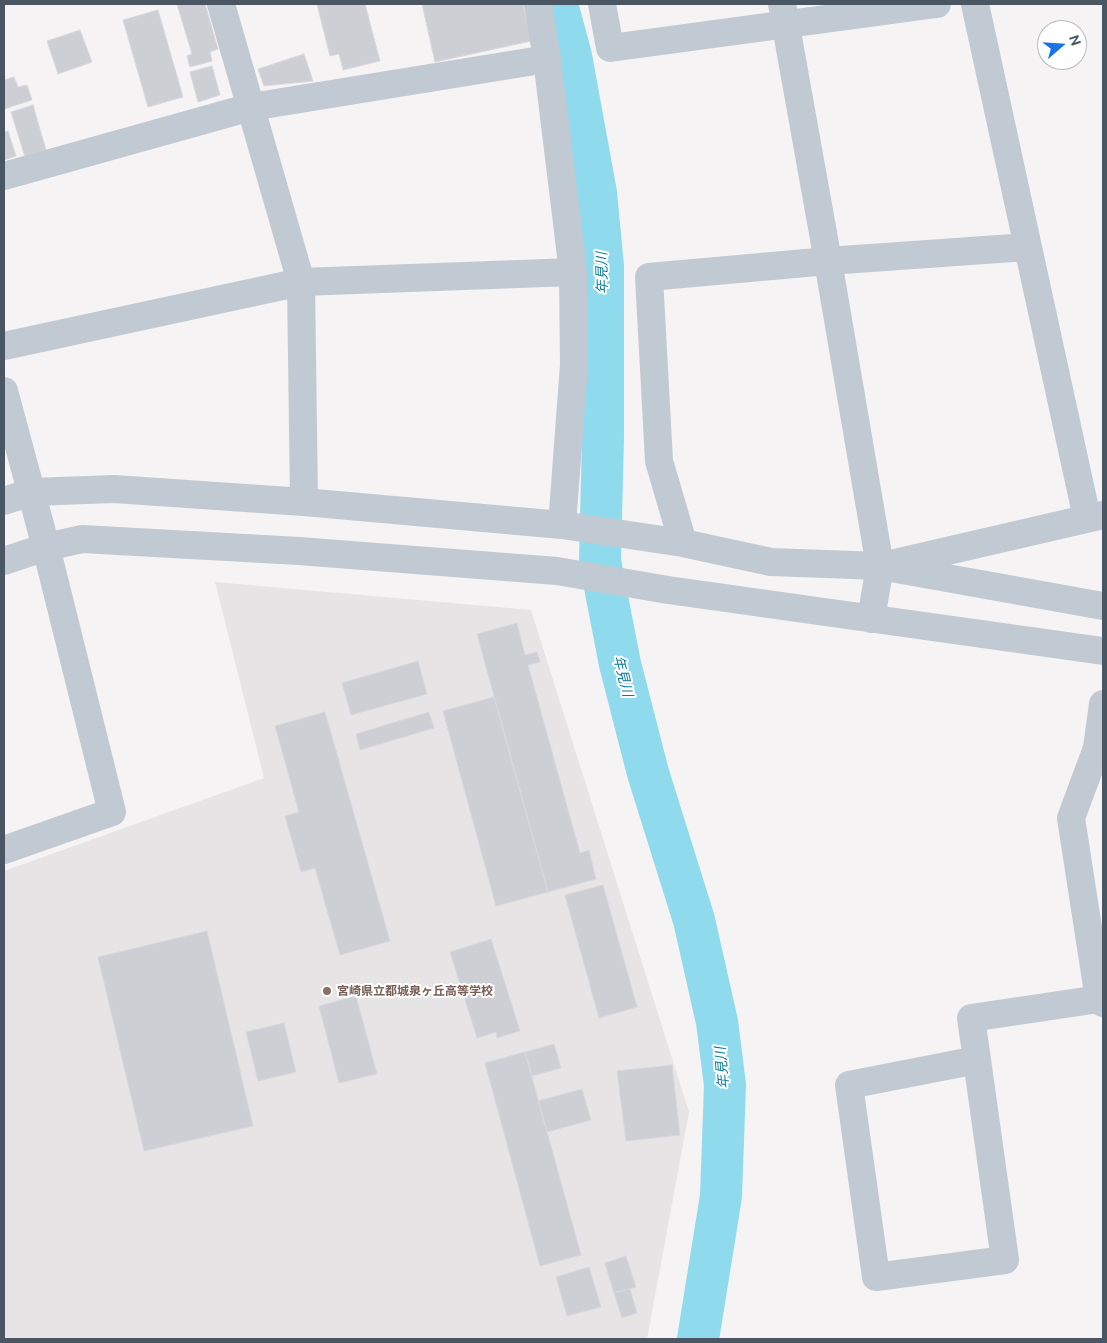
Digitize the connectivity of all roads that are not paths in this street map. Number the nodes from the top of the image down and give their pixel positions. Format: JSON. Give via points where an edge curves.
{"nodes":[{"id":1,"x":221,"y":4,"type":"edge"},
{"id":2,"x":538,"y":4,"type":"edge"},
{"id":3,"x":602,"y":4,"type":"edge"},
{"id":4,"x":937,"y":4,"type":"edge"},
{"id":5,"x":975,"y":4,"type":"edge"},
{"id":6,"x":784,"y":14,"type":"edge"},
{"id":7,"x":547,"y":59,"type":"junction"},
{"id":8,"x":251,"y":107,"type":"junction"},
{"id":9,"x":4,"y":176,"type":"edge"},
{"id":10,"x":1027,"y":247,"type":"junction"},
{"id":11,"x":828,"y":261,"type":"junction"},
{"id":12,"x":573,"y":272,"type":"junction"},
{"id":13,"x":301,"y":282,"type":"junction"},
{"id":14,"x":4,"y":346,"type":"edge"},
{"id":15,"x":4,"y":391,"type":"edge"},
{"id":16,"x":32,"y":492,"type":"junction"},
{"id":17,"x":4,"y":501,"type":"edge"},
{"id":18,"x":304,"y":502,"type":"junction"},
{"id":19,"x":1095,"y":517,"type":"edge"},
{"id":20,"x":562,"y":525,"type":"junction"},
{"id":21,"x":678,"y":543,"type":"junction"},
{"id":22,"x":46,"y":547,"type":"junction"},
{"id":23,"x":4,"y":561,"type":"edge"},
{"id":24,"x":880,"y":566,"type":"junction"},
{"id":25,"x":1103,"y":606,"type":"edge"},
{"id":26,"x":871,"y":619,"type":"junction"},
{"id":27,"x":1103,"y":651,"type":"edge"},
{"id":28,"x":1103,"y":704,"type":"edge"},
{"id":29,"x":4,"y":850,"type":"edge"},
{"id":30,"x":1101,"y":1001,"type":"edge"},
{"id":31,"x":977,"y":1060,"type":"junction"}],
"edges":[{"from":1,"to":8,"type":"street"},
{"from":2,"to":7,"type":"street"},
{"from":3,"to":6,"type":"street","via":[[610,48]]},
{"from":4,"to":6,"type":"street"},
{"from":5,"to":10,"type":"street"},
{"from":6,"to":11,"type":"street"},
{"from":7,"to":8,"type":"street"},
{"from":7,"to":12,"type":"street"},
{"from":8,"to":9,"type":"street"},
{"from":8,"to":13,"type":"street"},
{"from":10,"to":11,"type":"street"},
{"from":10,"to":19,"type":"street"},
{"from":11,"to":21,"type":"street","via":[[649,277],[659,461]]},
{"from":11,"to":24,"type":"street"},
{"from":12,"to":13,"type":"street"},
{"from":12,"to":20,"type":"street","via":[[574,364]]},
{"from":13,"to":14,"type":"street"},
{"from":13,"to":18,"type":"street"},
{"from":15,"to":16,"type":"street"},
{"from":16,"to":17,"type":"street"},
{"from":16,"to":18,"type":"street","via":[[114,489]]},
{"from":16,"to":22,"type":"street"},
{"from":18,"to":20,"type":"street"},
{"from":19,"to":24,"type":"street"},
{"from":20,"to":21,"type":"street"},
{"from":21,"to":24,"type":"street","via":[[771,562]]},
{"from":22,"to":23,"type":"street"},
{"from":22,"to":26,"type":"street","via":[[82,539],[299,551],[558,571]]},
{"from":22,"to":29,"type":"street","via":[[112,812]]},
{"from":24,"to":25,"type":"street"},
{"from":24,"to":26,"type":"street"},
{"from":26,"to":27,"type":"street"},
{"from":28,"to":30,"type":"street","via":[[1097,748],[1071,818]]},
{"from":30,"to":31,"type":"street","via":[[971,1018]]},
{"from":31,"to":31,"type":"street","via":[[1005,1260],[876,1277],[849,1085]]}]}
